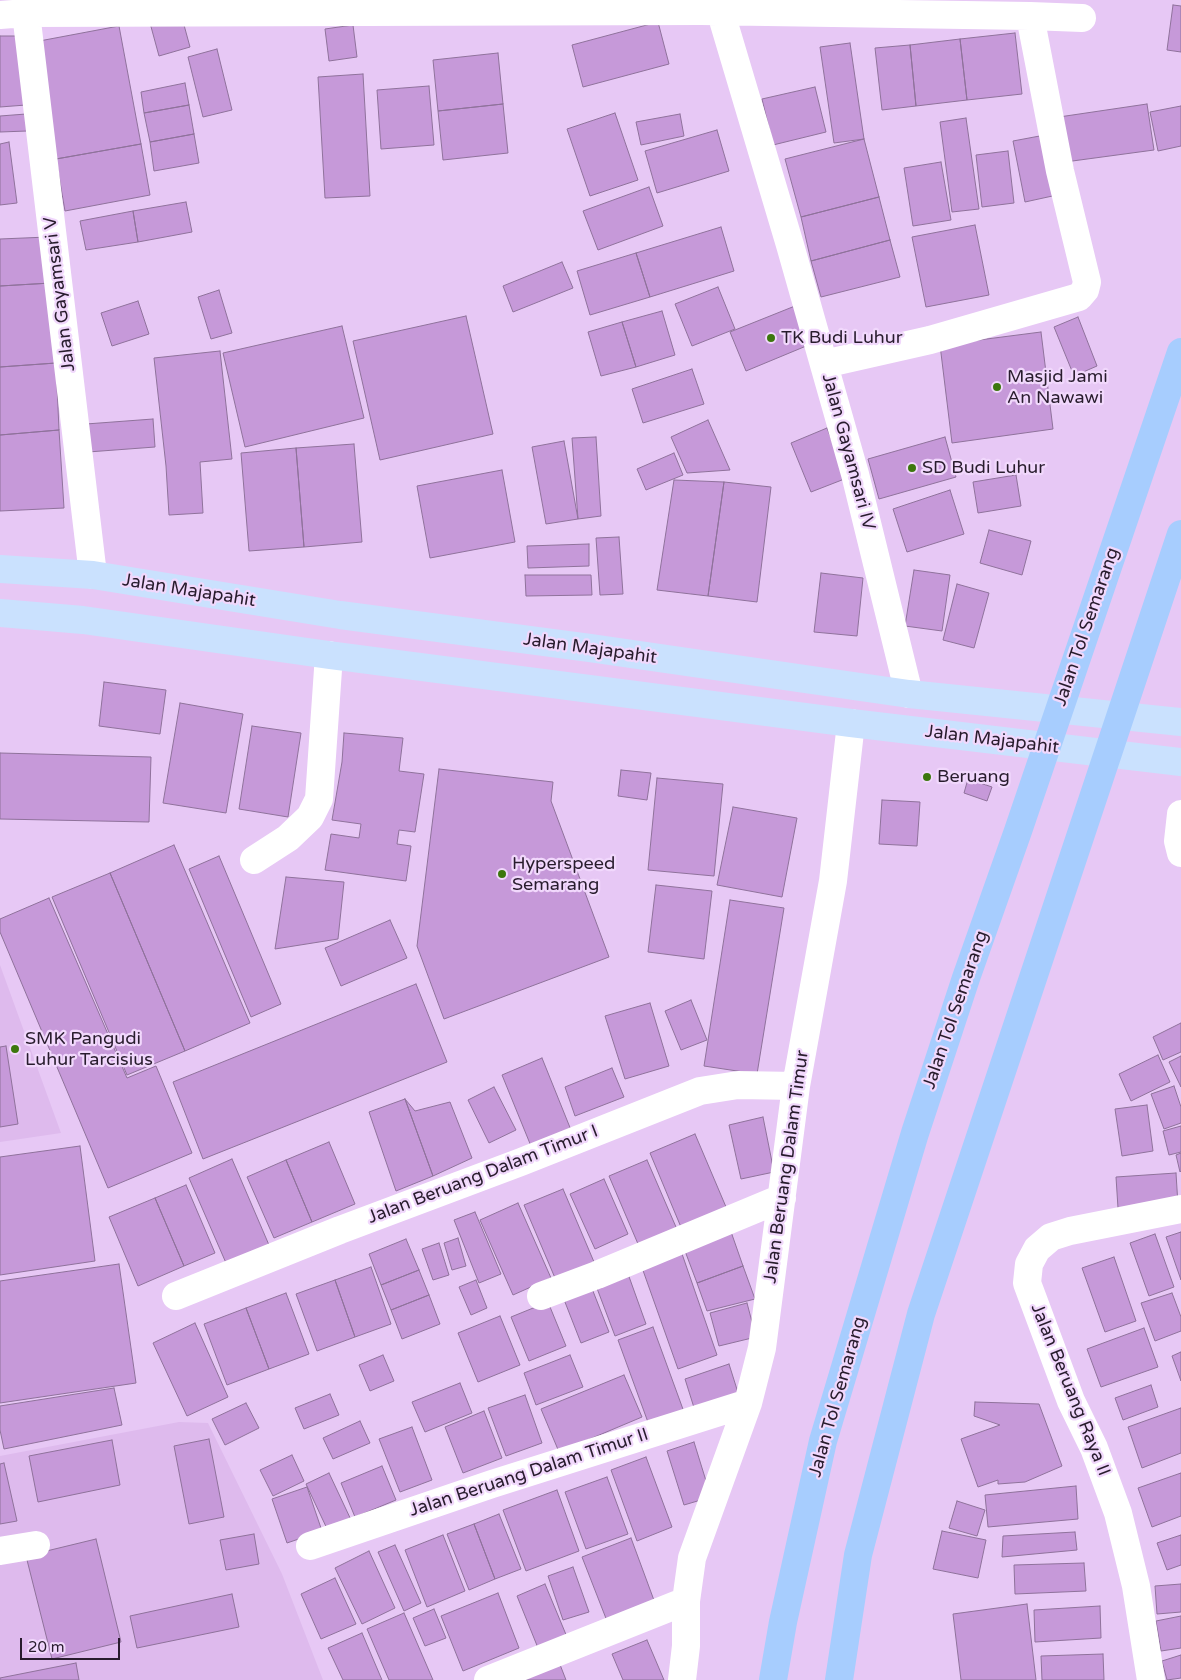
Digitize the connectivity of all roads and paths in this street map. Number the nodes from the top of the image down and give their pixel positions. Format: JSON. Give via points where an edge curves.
{"nodes":[{"id":1,"x":718,"y":6,"type":"edge"},
{"id":2,"x":13,"y":14,"type":"edge"},
{"id":3,"x":1030,"y":16,"type":"junction"},
{"id":4,"x":1082,"y":18,"type":"dead end"},
{"id":5,"x":1181,"y":352,"type":"edge"},
{"id":6,"x":824,"y":364,"type":"junction"},
{"id":7,"x":1181,"y":534,"type":"edge"},
{"id":8,"x":0,"y":569,"type":"edge"},
{"id":9,"x":93,"y":576,"type":"junction"},
{"id":10,"x":0,"y":612,"type":"edge"},
{"id":11,"x":329,"y":655,"type":"junction"},
{"id":12,"x":908,"y":694,"type":"junction"},
{"id":13,"x":1181,"y":722,"type":"edge"},
{"id":14,"x":850,"y":723,"type":"junction"},
{"id":15,"x":1181,"y":762,"type":"edge"},
{"id":16,"x":1181,"y":814,"type":"edge"},
{"id":17,"x":1181,"y":853,"type":"edge"},
{"id":18,"x":254,"y":860,"type":"dead end"},
{"id":19,"x":796,"y":1086,"type":"junction"},
{"id":20,"x":782,"y":1198,"type":"junction"},
{"id":21,"x":1181,"y":1209,"type":"edge"},
{"id":22,"x":176,"y":1296,"type":"dead end"},
{"id":23,"x":540,"y":1296,"type":"dead end"},
{"id":24,"x":748,"y":1403,"type":"junction"},
{"id":25,"x":36,"y":1545,"type":"dead end"},
{"id":26,"x":310,"y":1546,"type":"dead end"},
{"id":27,"x":0,"y":1551,"type":"edge"},
{"id":28,"x":686,"y":1601,"type":"junction"},
{"id":29,"x":488,"y":1680,"type":"edge"},
{"id":30,"x":682,"y":1680,"type":"edge"},
{"id":31,"x":773,"y":1680,"type":"edge"},
{"id":32,"x":839,"y":1680,"type":"edge"},
{"id":33,"x":1151,"y":1680,"type":"edge"}],
"edges":[{"from":1,"to":2,"type":"street"},
{"from":1,"to":3,"type":"street"},
{"from":1,"to":6,"type":"street","name":"Jalan Gayamsari IV"},
{"from":2,"to":9,"type":"street","name":"Jalan Gayamsari V"},
{"from":3,"to":4,"type":"street"},
{"from":3,"to":6,"type":"street","via":[[1060,171],[1087,282],[1085,290],[1079,297],[930,340]]},
{"from":5,"to":31,"type":"highway","name":"Jalan Tol Semarang","via":[[966,978],[916,1134],[823,1441]]},
{"from":6,"to":12,"type":"street","name":"Jalan Gayamsari IV","via":[[855,474]]},
{"from":7,"to":32,"type":"highway","via":[[921,1314],[858,1555]]},
{"from":8,"to":9,"type":"main road","name":"Jalan Majapahit"},
{"from":9,"to":12,"type":"main road","name":"Jalan Majapahit","via":[[340,615]]},
{"from":10,"to":11,"type":"main road","name":"Jalan Majapahit","via":[[83,620]]},
{"from":11,"to":14,"type":"main road","name":"Jalan Majapahit"},
{"from":11,"to":18,"type":"street","via":[[319,799],[310,817],[288,838]]},
{"from":12,"to":13,"type":"main road","name":"Jalan Majapahit"},
{"from":14,"to":15,"type":"main road","name":"Jalan Majapahit"},
{"from":14,"to":19,"type":"street","name":"Jalan Beruang Dalam Timur","via":[[833,881]]},
{"from":16,"to":17,"type":"street","via":[[1178,841]]},
{"from":19,"to":20,"type":"street","name":"Jalan Beruang Dalam Timur"},
{"from":19,"to":22,"type":"street","name":"Jalan Beruang Dalam Timur I","via":[[738,1085],[700,1091]]},
{"from":20,"to":23,"type":"street"},
{"from":20,"to":24,"type":"street","name":"Jalan Beruang Dalam Timur","via":[[762,1348]]},
{"from":21,"to":33,"type":"street","name":"Jalan Beruang Raya II","via":[[1051,1237],[1037,1248],[1029,1264],[1027,1284],[1071,1402],[1094,1448],[1118,1512],[1136,1586]]},
{"from":24,"to":26,"type":"street","name":"Jalan Beruang Dalam Timur II"},
{"from":24,"to":28,"type":"street","name":"Jalan Beruang Dalam Timur","via":[[692,1558]]},
{"from":25,"to":27,"type":"street"},
{"from":28,"to":29,"type":"street"},
{"from":28,"to":30,"type":"street","name":"Jalan Beruang Dalam Timur"}]}
